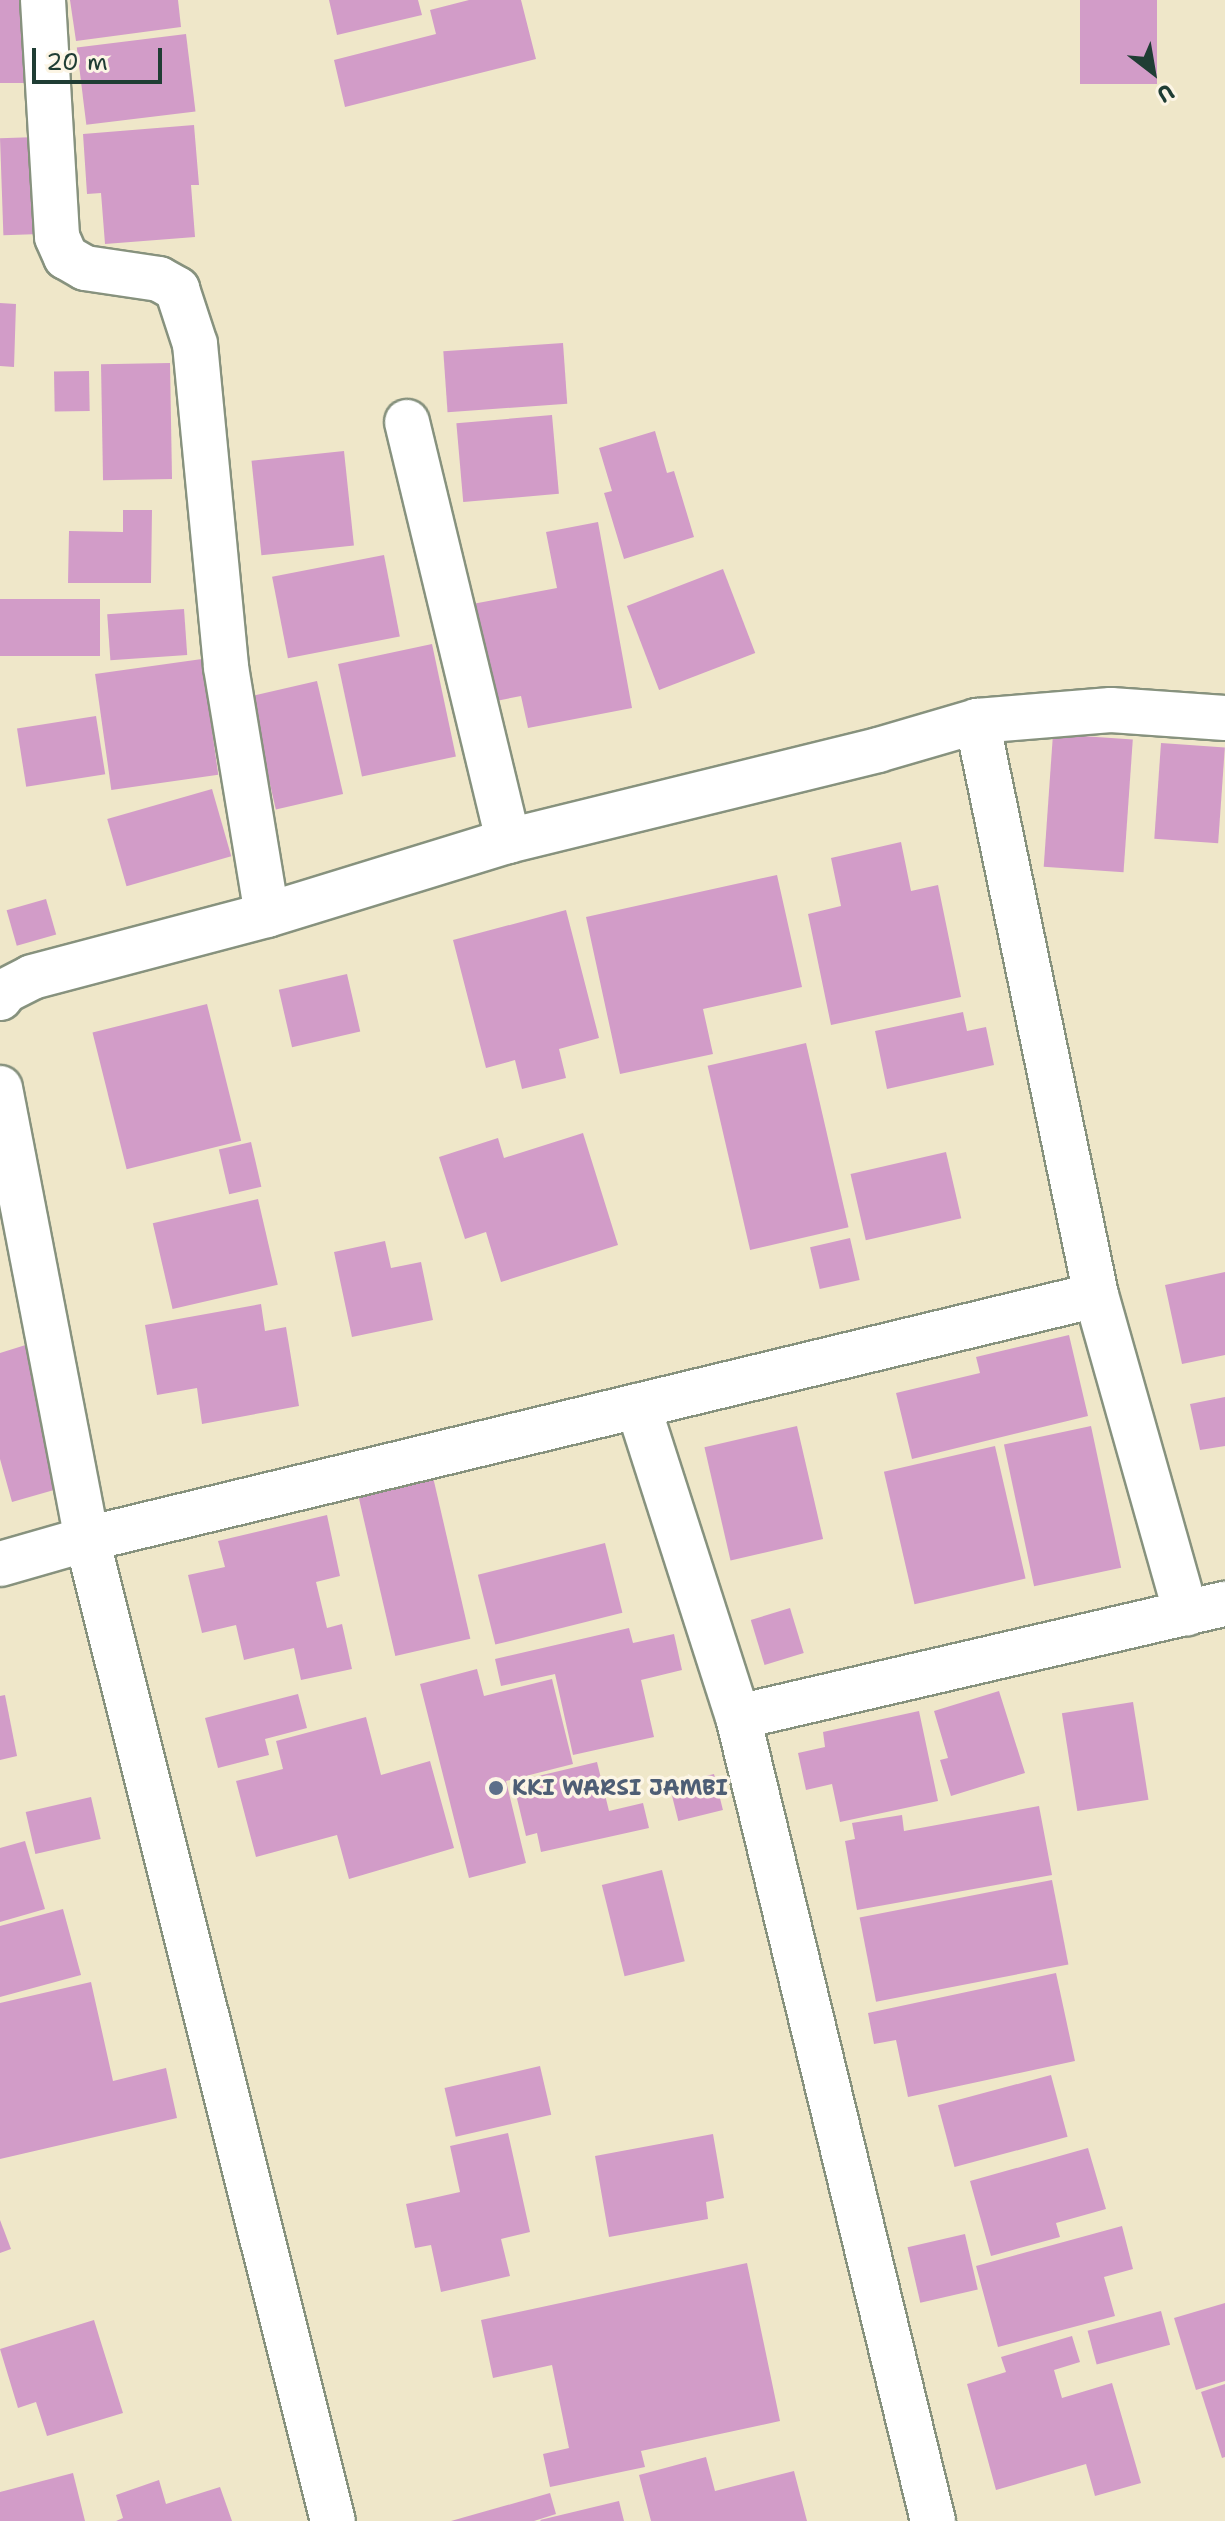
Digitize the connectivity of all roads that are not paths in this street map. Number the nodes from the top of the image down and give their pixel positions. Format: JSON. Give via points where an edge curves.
{"nodes":[{"id":1,"x":43,"y":0,"type":"edge"},
{"id":2,"x":407,"y":422,"type":"dead end"},
{"id":3,"x":1225,"y":718,"type":"edge"},
{"id":4,"x":977,"y":721,"type":"junction"},
{"id":5,"x":508,"y":841,"type":"junction"},
{"id":6,"x":267,"y":915,"type":"junction"},
{"id":7,"x":0,"y":998,"type":"edge"},
{"id":8,"x":0,"y":1088,"type":"edge"},
{"id":9,"x":1096,"y":1295,"type":"junction"},
{"id":10,"x":638,"y":1406,"type":"junction"},
{"id":11,"x":87,"y":1539,"type":"junction"},
{"id":12,"x":0,"y":1564,"type":"edge"},
{"id":13,"x":1205,"y":1609,"type":"edge"},
{"id":14,"x":738,"y":1717,"type":"junction"},
{"id":15,"x":333,"y":2521,"type":"edge"},
{"id":16,"x":933,"y":2521,"type":"edge"}],
"edges":[{"from":1,"to":6,"type":"street","via":[[57,237],[66,257],[85,268],[159,279],[177,289],[195,344],[226,667]]},
{"from":2,"to":5,"type":"street"},
{"from":3,"to":4,"type":"street","via":[[1111,710]]},
{"from":4,"to":5,"type":"street"},
{"from":4,"to":9,"type":"street"},
{"from":5,"to":6,"type":"street"},
{"from":6,"to":7,"type":"street","via":[[32,977]]},
{"from":8,"to":11,"type":"street"},
{"from":9,"to":10,"type":"street"},
{"from":9,"to":13,"type":"street"},
{"from":10,"to":11,"type":"street"},
{"from":10,"to":14,"type":"street"},
{"from":11,"to":12,"type":"street"},
{"from":11,"to":15,"type":"street"},
{"from":13,"to":14,"type":"street"},
{"from":14,"to":16,"type":"street"}]}
